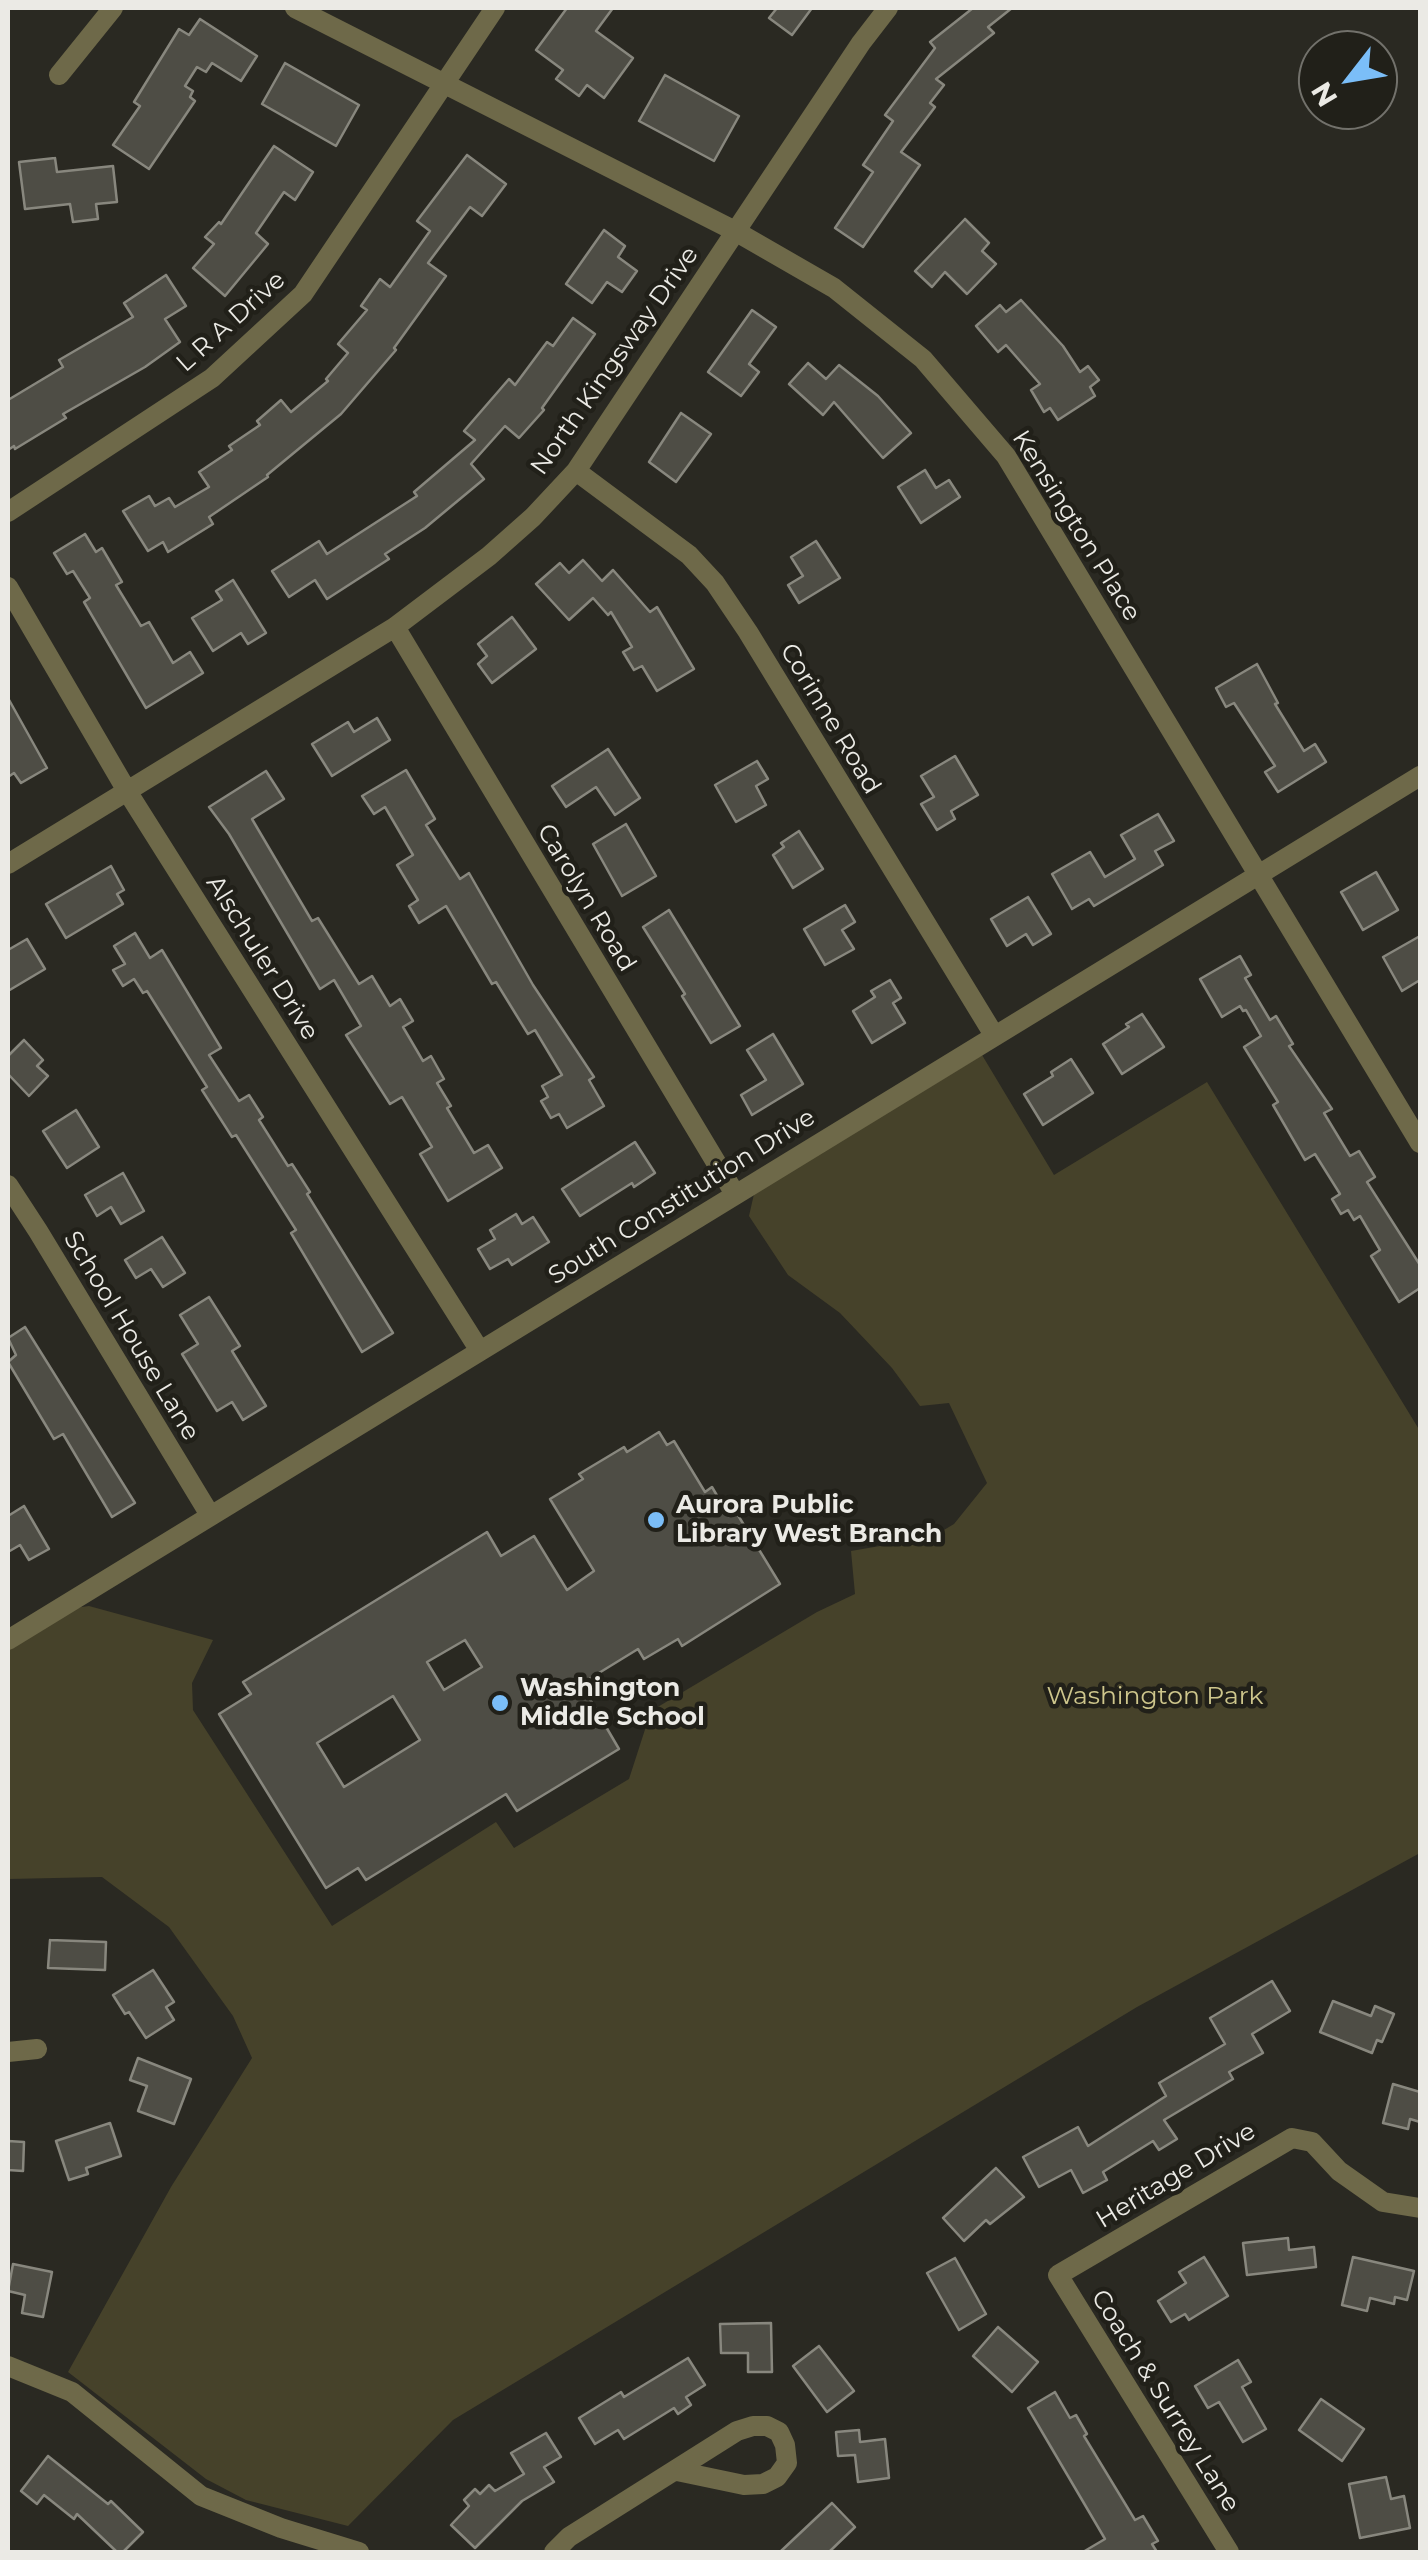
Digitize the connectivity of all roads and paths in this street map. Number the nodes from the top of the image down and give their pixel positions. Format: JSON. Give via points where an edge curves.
{"nodes":[{"id":1,"x":113,"y":8,"type":"edge"},
{"id":2,"x":295,"y":8,"type":"edge"},
{"id":3,"x":495,"y":8,"type":"edge"},
{"id":4,"x":888,"y":8,"type":"edge"},
{"id":5,"x":59,"y":74,"type":"dead end"},
{"id":6,"x":445,"y":82,"type":"junction"},
{"id":7,"x":734,"y":232,"type":"junction"},
{"id":8,"x":576,"y":472,"type":"junction"},
{"id":9,"x":8,"y":512,"type":"edge"},
{"id":10,"x":8,"y":587,"type":"edge"},
{"id":11,"x":395,"y":627,"type":"junction"},
{"id":12,"x":1420,"y":776,"type":"edge"},
{"id":13,"x":127,"y":791,"type":"junction"},
{"id":14,"x":8,"y":864,"type":"edge"},
{"id":15,"x":1260,"y":875,"type":"junction"},
{"id":16,"x":994,"y":1035,"type":"junction"},
{"id":17,"x":1420,"y":1143,"type":"edge"},
{"id":18,"x":8,"y":1186,"type":"edge"},
{"id":19,"x":734,"y":1194,"type":"junction"},
{"id":20,"x":480,"y":1351,"type":"junction"},
{"id":21,"x":210,"y":1515,"type":"junction"},
{"id":22,"x":8,"y":1640,"type":"edge"},
{"id":23,"x":38,"y":2048,"type":"dead end"},
{"id":24,"x":8,"y":2052,"type":"edge"},
{"id":25,"x":1420,"y":2208,"type":"edge"},
{"id":26,"x":1058,"y":2275,"type":"joint"},
{"id":27,"x":8,"y":2366,"type":"edge"},
{"id":28,"x":677,"y":2471,"type":"junction"},
{"id":29,"x":359,"y":2552,"type":"edge"},
{"id":30,"x":554,"y":2552,"type":"edge"},
{"id":31,"x":1229,"y":2552,"type":"edge"}],
"edges":[{"from":1,"to":5,"type":"street"},
{"from":2,"to":6,"type":"street","name":"Kensington Place"},
{"from":3,"to":6,"type":"street","name":"L R A Drive"},
{"from":4,"to":7,"type":"street","name":"North Kingsway Drive"},
{"from":6,"to":7,"type":"street","name":"Kensington Place"},
{"from":6,"to":9,"type":"street","name":"L R A Drive","via":[[304,294],[212,378]]},
{"from":7,"to":8,"type":"street","name":"North Kingsway Drive"},
{"from":7,"to":15,"type":"street","name":"Kensington Place","via":[[834,288],[923,359],[1006,456]]},
{"from":8,"to":11,"type":"street","name":"North Kingsway Drive","via":[[489,556]]},
{"from":8,"to":16,"type":"street","name":"Corinne Road","via":[[689,555],[714,583]]},
{"from":10,"to":13,"type":"street","name":"Alschuler Drive"},
{"from":11,"to":13,"type":"street","name":"North Kingsway Drive"},
{"from":11,"to":19,"type":"street","name":"Carolyn Road"},
{"from":12,"to":15,"type":"street","name":"South Constitution Drive"},
{"from":13,"to":14,"type":"street","name":"North Kingsway Drive"},
{"from":13,"to":20,"type":"street","name":"Alschuler Drive"},
{"from":15,"to":16,"type":"street","name":"South Constitution Drive"},
{"from":15,"to":17,"type":"street","name":"Kensington Place"},
{"from":16,"to":19,"type":"street","name":"South Constitution Drive"},
{"from":18,"to":21,"type":"street","name":"School House Lane"},
{"from":19,"to":20,"type":"street","name":"South Constitution Drive"},
{"from":20,"to":21,"type":"street","name":"South Constitution Drive"},
{"from":21,"to":22,"type":"street","name":"South Constitution Drive"},
{"from":23,"to":24,"type":"street"},
{"from":25,"to":26,"type":"street","name":"Heritage Drive","via":[[1384,2202],[1312,2142],[1292,2138]]},
{"from":26,"to":31,"type":"street","name":"Coach & Surrey Lane"},
{"from":27,"to":29,"type":"street","via":[[72,2392],[201,2496]]},
{"from":28,"to":28,"type":"street","via":[[753,2426],[779,2432],[785,2446],[787,2464],[763,2484]]},
{"from":28,"to":30,"type":"street"}]}
